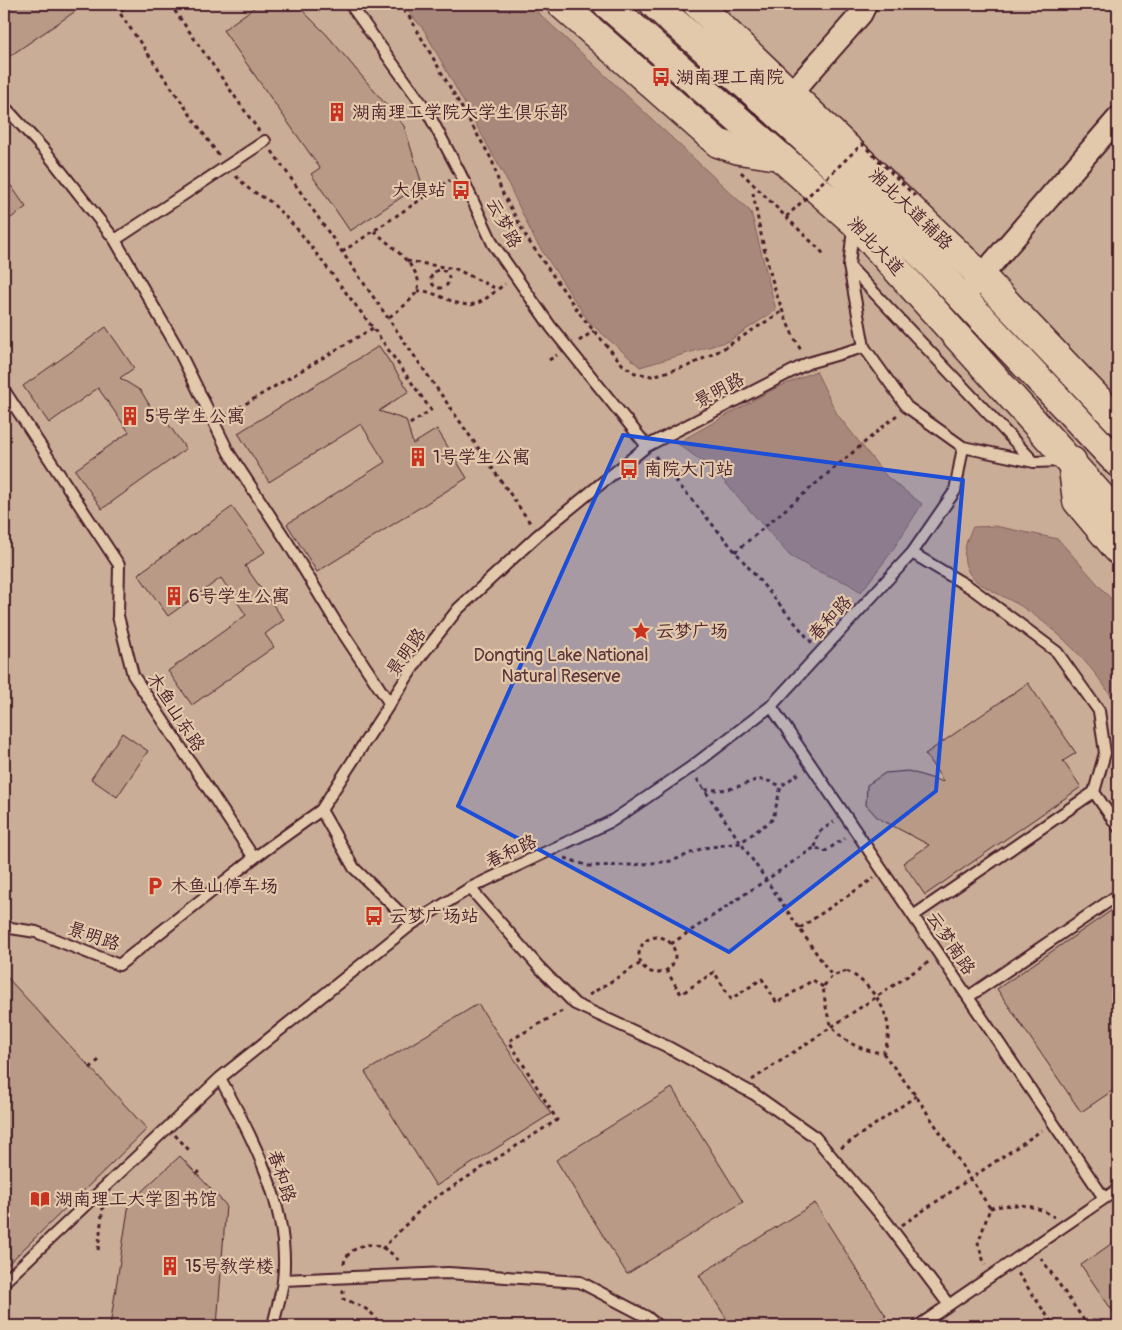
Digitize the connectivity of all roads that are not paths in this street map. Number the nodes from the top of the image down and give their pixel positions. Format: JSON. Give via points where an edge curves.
{"nodes":[{"id":1,"x":350,"y":4,"type":"edge"},
{"id":2,"x":561,"y":4,"type":"edge"},
{"id":3,"x":607,"y":4,"type":"edge"},
{"id":4,"x":654,"y":4,"type":"edge"},
{"id":5,"x":697,"y":4,"type":"edge"},
{"id":6,"x":866,"y":4,"type":"edge"},
{"id":7,"x":784,"y":102,"type":"junction"},
{"id":8,"x":4,"y":106,"type":"edge"},
{"id":9,"x":1118,"y":118,"type":"edge"},
{"id":10,"x":265,"y":141,"type":"road end"},
{"id":11,"x":779,"y":156,"type":"junction"},
{"id":12,"x":854,"y":222,"type":"junction"},
{"id":13,"x":115,"y":240,"type":"junction"},
{"id":14,"x":849,"y":266,"type":"junction"},
{"id":15,"x":982,"y":276,"type":"junction"},
{"id":16,"x":963,"y":298,"type":"junction"},
{"id":17,"x":864,"y":347,"type":"junction"},
{"id":18,"x":4,"y":390,"type":"edge"},
{"id":19,"x":1118,"y":420,"type":"edge"},
{"id":20,"x":647,"y":446,"type":"junction"},
{"id":21,"x":963,"y":447,"type":"junction"},
{"id":22,"x":1072,"y":461,"type":"junction"},
{"id":23,"x":1034,"y":462,"type":"junction"},
{"id":24,"x":1118,"y":463,"type":"edge"},
{"id":25,"x":1118,"y":515,"type":"edge"},
{"id":26,"x":1118,"y":550,"type":"edge"},
{"id":27,"x":912,"y":553,"type":"junction"},
{"id":28,"x":390,"y":704,"type":"junction"},
{"id":29,"x":771,"y":706,"type":"junction"},
{"id":30,"x":1094,"y":792,"type":"junction"},
{"id":31,"x":320,"y":810,"type":"junction"},
{"id":32,"x":1118,"y":826,"type":"edge"},
{"id":33,"x":254,"y":858,"type":"junction"},
{"id":34,"x":470,"y":888,"type":"junction"},
{"id":35,"x":1118,"y":895,"type":"edge"},
{"id":36,"x":913,"y":916,"type":"junction"},
{"id":37,"x":412,"y":924,"type":"junction"},
{"id":38,"x":4,"y":927,"type":"edge"},
{"id":39,"x":968,"y":997,"type":"junction"},
{"id":40,"x":220,"y":1078,"type":"junction"},
{"id":41,"x":1118,"y":1189,"type":"edge"},
{"id":42,"x":1104,"y":1198,"type":"junction"},
{"id":43,"x":283,"y":1280,"type":"junction"},
{"id":44,"x":4,"y":1282,"type":"edge"},
{"id":45,"x":949,"y":1305,"type":"junction"},
{"id":46,"x":273,"y":1326,"type":"edge"},
{"id":47,"x":658,"y":1326,"type":"edge"},
{"id":48,"x":918,"y":1326,"type":"edge"}],
"edges":[{"from":1,"to":20,"type":"lane","name":"云梦路","via":[[428,111],[493,244],[568,348]]},
{"from":2,"to":11,"type":"main road","via":[[718,143]]},
{"from":3,"to":11,"type":"main road","name":"湘北大道"},
{"from":4,"to":7,"type":"main road","name":"湘北大道"},
{"from":5,"to":7,"type":"main road","name":"湘北大道辅路"},
{"from":6,"to":7,"type":"street","via":[[861,14]]},
{"from":7,"to":15,"type":"main road","name":"湘北大道辅路"},
{"from":7,"to":16,"type":"main road","name":"湘北大道","via":[[870,200]]},
{"from":8,"to":13,"type":"lane","via":[[46,152]]},
{"from":9,"to":15,"type":"street"},
{"from":10,"to":13,"type":"lane"},
{"from":11,"to":12,"type":"main road","name":"湘北大道"},
{"from":12,"to":14,"type":"lane"},
{"from":12,"to":22,"type":"main road","name":"湘北大道"},
{"from":13,"to":28,"type":"lane","via":[[177,347],[229,453]]},
{"from":14,"to":17,"type":"lane"},
{"from":14,"to":23,"type":"lane"},
{"from":15,"to":16,"type":"street"},
{"from":15,"to":19,"type":"main road","name":"湘北大道辅路"},
{"from":16,"to":24,"type":"main road","name":"湘北大道"},
{"from":17,"to":20,"type":"lane","name":"景明路","via":[[808,363]]},
{"from":17,"to":21,"type":"lane","via":[[907,407]]},
{"from":18,"to":33,"type":"lane","name":"木鱼山东路","via":[[119,565],[118,616],[133,675]]},
{"from":20,"to":28,"type":"lane","name":"景明路","via":[[538,535],[458,609],[418,660]]},
{"from":21,"to":23,"type":"lane"},
{"from":21,"to":27,"type":"lane","name":"春和路","via":[[955,490]]},
{"from":22,"to":23,"type":"lane"},
{"from":22,"to":25,"type":"main road","name":"湘北大道"},
{"from":22,"to":26,"type":"main road","via":[[1077,501]]},
{"from":27,"to":29,"type":"lane","name":"春和路"},
{"from":27,"to":30,"type":"lane","via":[[971,588],[1057,652],[1099,711],[1105,753]]},
{"from":28,"to":31,"type":"lane","name":"景明路"},
{"from":29,"to":34,"type":"lane","name":"春和路","via":[[690,768],[612,821]]},
{"from":29,"to":36,"type":"lane","name":"云梦南路"},
{"from":30,"to":32,"type":"lane"},
{"from":30,"to":36,"type":"lane"},
{"from":31,"to":33,"type":"lane","name":"景明路"},
{"from":31,"to":37,"type":"lane","via":[[354,868]]},
{"from":33,"to":38,"type":"lane","name":"景明路","via":[[119,965],[36,932]]},
{"from":34,"to":37,"type":"lane","name":"春和路"},
{"from":34,"to":45,"type":"lane","via":[[575,1004],[666,1046],[742,1087],[815,1137]]},
{"from":35,"to":39,"type":"lane"},
{"from":36,"to":39,"type":"lane","name":"云梦南路"},
{"from":37,"to":40,"type":"lane","name":"春和路"},
{"from":39,"to":42,"type":"lane","name":"云梦南路"},
{"from":40,"to":43,"type":"lane","name":"春和路","via":[[247,1127],[273,1191],[281,1232]]},
{"from":40,"to":44,"type":"lane"},
{"from":41,"to":42,"type":"lane"},
{"from":42,"to":45,"type":"lane"},
{"from":43,"to":46,"type":"lane","name":"春和路"},
{"from":43,"to":47,"type":"lane","via":[[448,1273],[580,1282]]},
{"from":45,"to":48,"type":"lane"}]}
